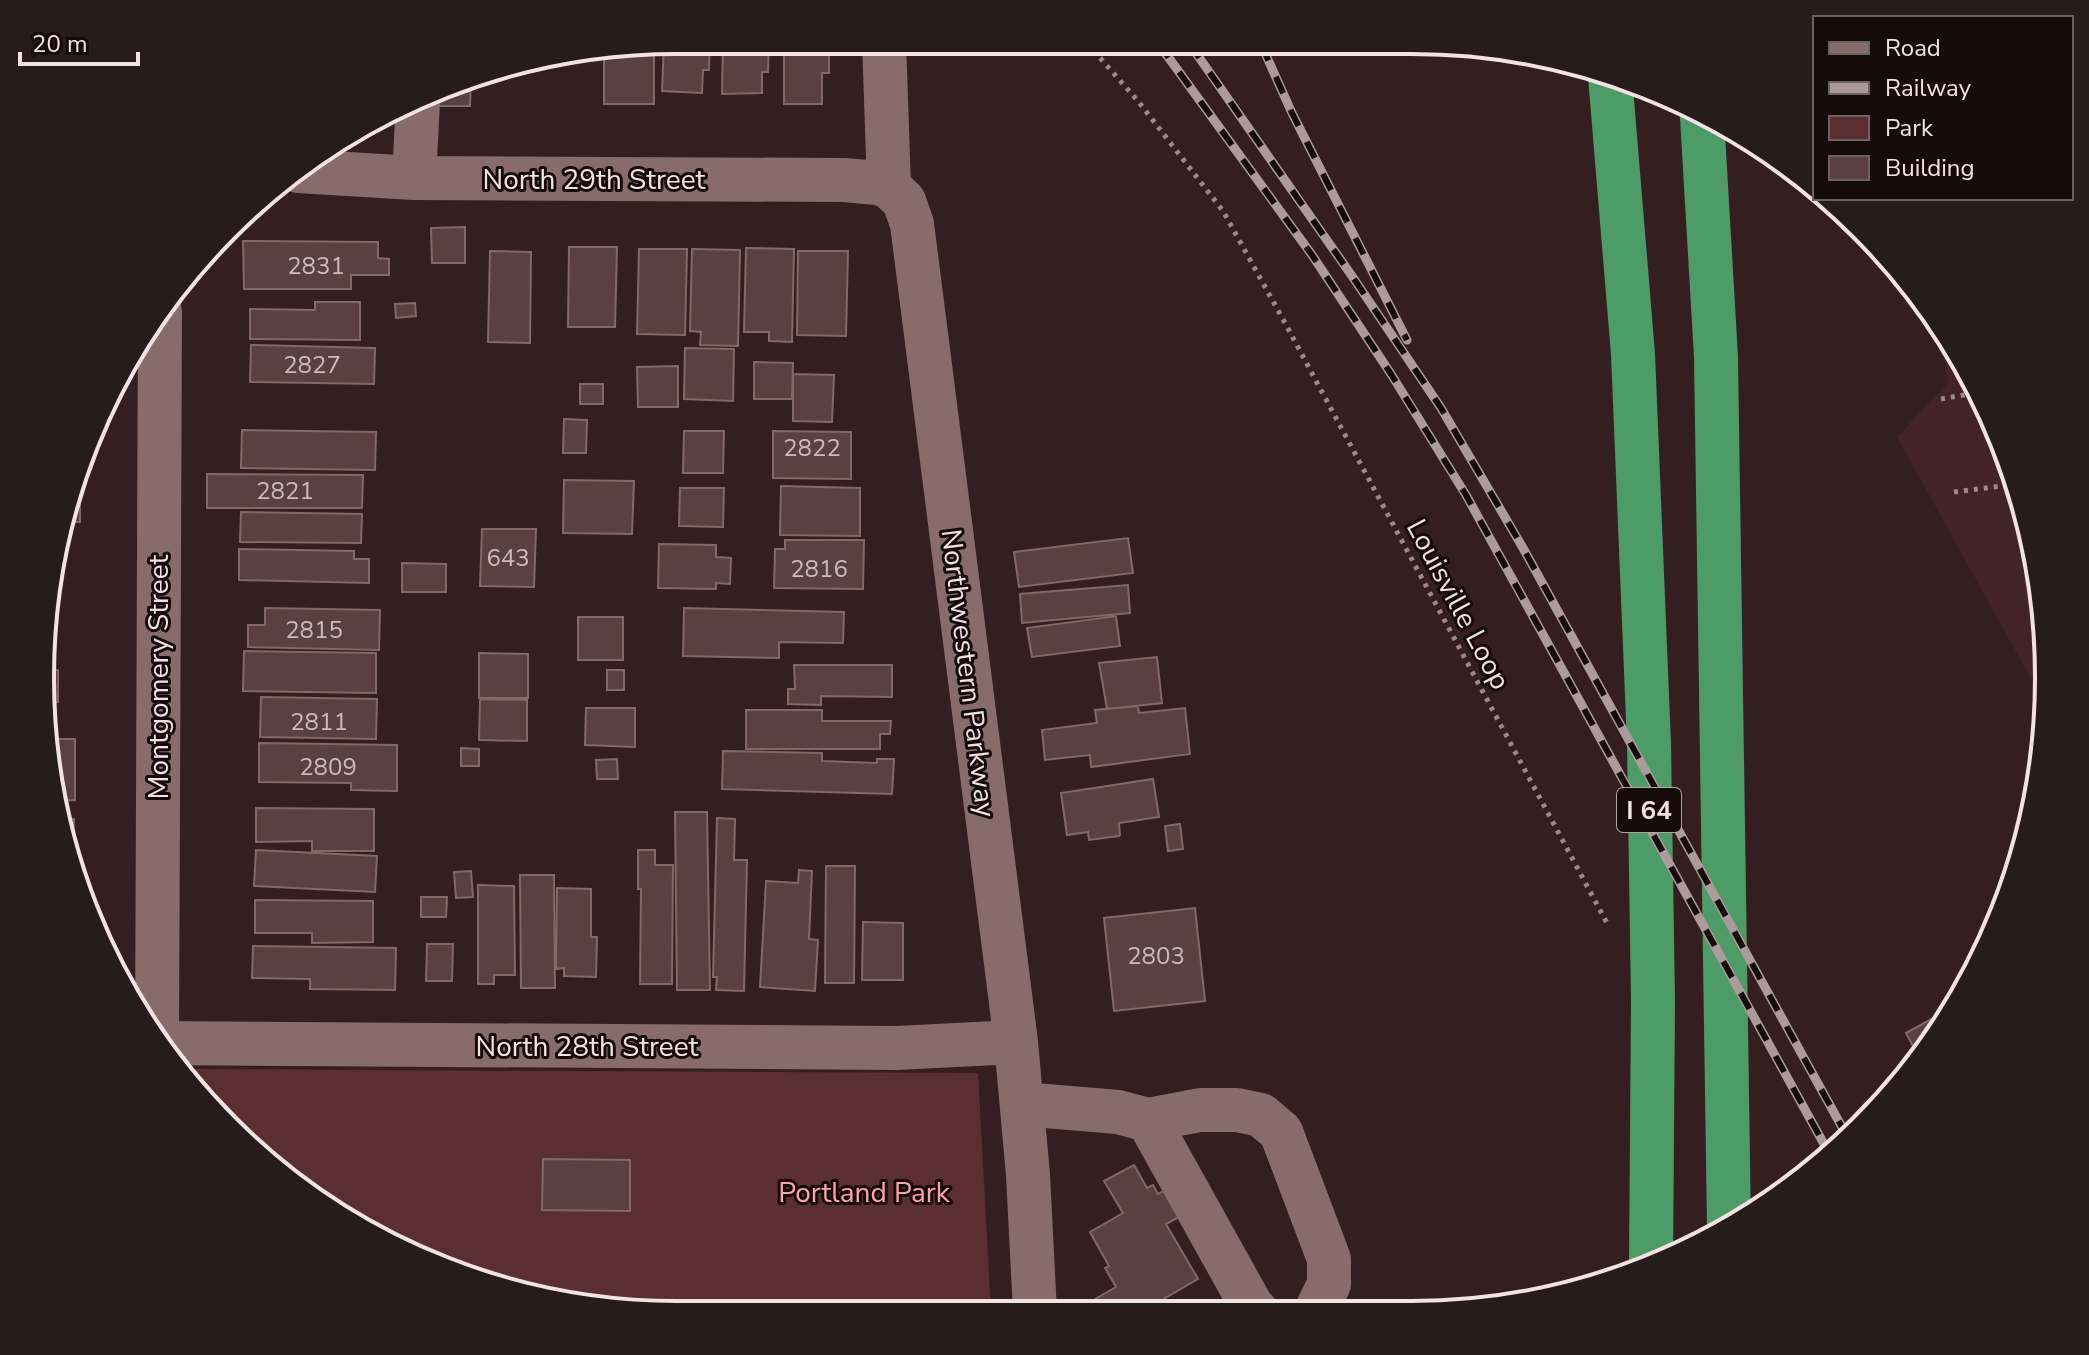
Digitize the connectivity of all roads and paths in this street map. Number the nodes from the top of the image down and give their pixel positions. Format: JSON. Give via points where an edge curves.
{"nodes":[{"id":1,"x":884,"y":54,"type":"edge"},
{"id":2,"x":1097,"y":54,"type":"edge"},
{"id":3,"x":1611,"y":87,"type":"edge"},
{"id":4,"x":417,"y":111,"type":"edge"},
{"id":5,"x":1703,"y":127,"type":"edge"},
{"id":6,"x":313,"y":172,"type":"edge"},
{"id":7,"x":414,"y":178,"type":"junction"},
{"id":8,"x":889,"y":187,"type":"junction"},
{"id":9,"x":160,"y":330,"type":"edge"},
{"id":10,"x":1967,"y":394,"type":"edge"},
{"id":11,"x":1941,"y":399,"type":"dead end"},
{"id":12,"x":2005,"y":486,"type":"edge"},
{"id":13,"x":1954,"y":492,"type":"dead end"},
{"id":14,"x":1609,"y":927,"type":"dead end"},
{"id":15,"x":157,"y":1021,"type":"edge"},
{"id":16,"x":1016,"y":1042,"type":"junction"},
{"id":17,"x":173,"y":1043,"type":"edge"},
{"id":18,"x":1022,"y":1104,"type":"junction"},
{"id":19,"x":1148,"y":1120,"type":"junction"},
{"id":20,"x":1729,"y":1214,"type":"edge"},
{"id":21,"x":1651,"y":1254,"type":"edge"},
{"id":22,"x":1034,"y":1301,"type":"edge"},
{"id":23,"x":1249,"y":1301,"type":"edge"},
{"id":24,"x":1321,"y":1301,"type":"edge"}],
"edges":[{"from":1,"to":8,"type":"street"},
{"from":2,"to":14,"type":"path","name":"Louisville Loop","via":[[1223,211]]},
{"from":3,"to":21,"type":"highway","number":"I 64","via":[[1633,354],[1649,744]]},
{"from":4,"to":7,"type":"street"},
{"from":5,"to":20,"type":"highway","via":[[1716,357]]},
{"from":6,"to":7,"type":"street","name":"North 29th Street"},
{"from":7,"to":8,"type":"street","name":"North 29th Street","via":[[844,180]]},
{"from":8,"to":16,"type":"street","name":"Northwestern Parkway","via":[[904,201],[912,224]]},
{"from":9,"to":15,"type":"street","name":"Montgomery Street"},
{"from":10,"to":11,"type":"path"},
{"from":12,"to":13,"type":"path"},
{"from":16,"to":17,"type":"street","name":"North 28th Street","via":[[896,1048]]},
{"from":16,"to":18,"type":"street","name":"Northwestern Parkway"},
{"from":18,"to":19,"type":"street","via":[[1118,1112]]},
{"from":18,"to":22,"type":"street","name":"Northwestern Parkway"},
{"from":19,"to":23,"type":"street"},
{"from":19,"to":24,"type":"street","via":[[1200,1110],[1237,1110],[1261,1115],[1281,1132],[1329,1259],[1329,1284]]}]}
